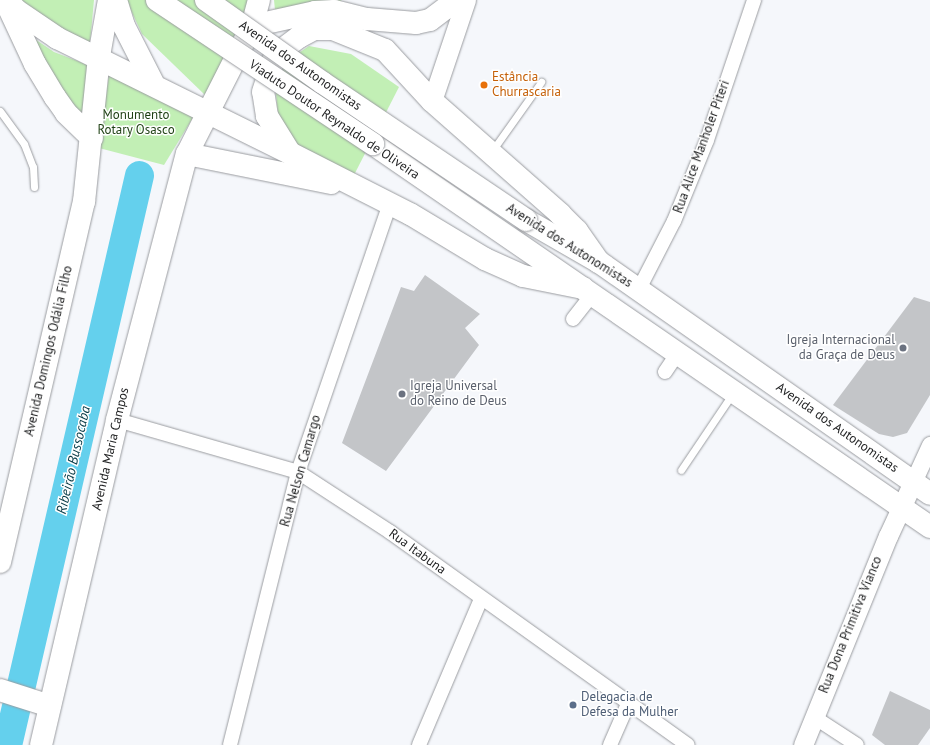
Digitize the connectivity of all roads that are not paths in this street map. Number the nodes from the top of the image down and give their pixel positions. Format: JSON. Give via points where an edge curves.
{"nodes":[{"id":1,"x":6,"y":0,"type":"edge"},
{"id":2,"x":109,"y":0,"type":"edge"},
{"id":3,"x":116,"y":0,"type":"edge"},
{"id":4,"x":156,"y":0,"type":"edge"},
{"id":5,"x":206,"y":0,"type":"edge"},
{"id":6,"x":259,"y":0,"type":"edge"},
{"id":7,"x":457,"y":0,"type":"edge"},
{"id":8,"x":466,"y":0,"type":"edge"},
{"id":9,"x":754,"y":0,"type":"edge"},
{"id":10,"x":363,"y":10,"type":"edge"},
{"id":11,"x":252,"y":26,"type":"junction"},
{"id":12,"x":385,"y":50,"type":"junction"},
{"id":13,"x":99,"y":56,"type":"junction"},
{"id":14,"x":541,"y":82,"type":"dead end"},
{"id":15,"x":153,"y":83,"type":"junction"},
{"id":16,"x":432,"y":101,"type":"junction"},
{"id":17,"x":0,"y":111,"type":"edge"},
{"id":18,"x":208,"y":111,"type":"junction"},
{"id":19,"x":92,"y":138,"type":"junction"},
{"id":20,"x":290,"y":153,"type":"junction"},
{"id":21,"x":491,"y":153,"type":"junction"},
{"id":22,"x":187,"y":154,"type":"junction"},
{"id":23,"x":34,"y":187,"type":"dead end"},
{"id":24,"x":356,"y":188,"type":"junction"},
{"id":25,"x":390,"y":203,"type":"junction"},
{"id":26,"x":511,"y":241,"type":"joint"},
{"id":27,"x":599,"y":262,"type":"junction"},
{"id":28,"x":639,"y":290,"type":"junction"},
{"id":29,"x":587,"y":292,"type":"junction"},
{"id":30,"x":573,"y":319,"type":"dead end"},
{"id":31,"x":678,"y":353,"type":"junction"},
{"id":32,"x":665,"y":372,"type":"dead end"},
{"id":33,"x":734,"y":392,"type":"junction"},
{"id":34,"x":117,"y":420,"type":"junction"},
{"id":35,"x":930,"y":445,"type":"edge"},
{"id":36,"x":681,"y":470,"type":"dead end"},
{"id":37,"x":298,"y":472,"type":"junction"},
{"id":38,"x":922,"y":488,"type":"edge"},
{"id":39,"x":901,"y":506,"type":"junction"},
{"id":40,"x":930,"y":527,"type":"edge"},
{"id":41,"x":0,"y":562,"type":"edge"},
{"id":42,"x":481,"y":599,"type":"junction"},
{"id":43,"x":0,"y":690,"type":"edge"},
{"id":44,"x":42,"y":703,"type":"junction"},
{"id":45,"x":628,"y":704,"type":"junction"},
{"id":46,"x":814,"y":717,"type":"junction"},
{"id":47,"x":41,"y":745,"type":"edge"},
{"id":48,"x":230,"y":745,"type":"edge"},
{"id":49,"x":419,"y":745,"type":"edge"},
{"id":50,"x":610,"y":745,"type":"edge"},
{"id":51,"x":688,"y":745,"type":"edge"},
{"id":52,"x":803,"y":745,"type":"edge"},
{"id":53,"x":856,"y":745,"type":"edge"}],
"edges":[{"from":1,"to":13,"type":"main road","via":[[36,24]]},
{"from":1,"to":19,"type":"main road","via":[[34,64],[66,113]]},
{"from":2,"to":13,"type":"main road","name":"Avenida Domingos Odália Filho"},
{"from":3,"to":15,"type":"main road","via":[[124,26]]},
{"from":4,"to":26,"type":"main road","name":"Viaduto Doutor Reynaldo de Oliveira","bridge":true,"via":[[373,144]]},
{"from":5,"to":27,"type":"main road","name":"Avenida dos Autonomistas","bridge":true,"via":[[323,83],[526,220]]},
{"from":6,"to":11,"type":"main road","name":"Avenida Maria Campos"},
{"from":7,"to":10,"type":"main road","via":[[430,20],[394,23]]},
{"from":8,"to":16,"type":"main road"},
{"from":9,"to":28,"type":"street","name":"Rua Alice Manholer Piteri","via":[[707,140],[674,221]]},
{"from":10,"to":11,"type":"main road","via":[[315,12]]},
{"from":10,"to":12,"type":"main road"},
{"from":11,"to":18,"type":"main road","name":"Avenida Maria Campos"},
{"from":12,"to":16,"type":"main road"},
{"from":12,"to":20,"type":"main road","via":[[334,29],[314,29],[275,55],[263,92],[267,116]]},
{"from":13,"to":15,"type":"main road"},
{"from":13,"to":19,"type":"main road","name":"Avenida Domingos Odália Filho"},
{"from":14,"to":21,"type":"lane"},
{"from":15,"to":18,"type":"main road"},
{"from":16,"to":21,"type":"main road"},
{"from":17,"to":23,"type":"lane","via":[[24,144],[32,167]]},
{"from":18,"to":20,"type":"main road"},
{"from":18,"to":22,"type":"main road","name":"Avenida Maria Campos"},
{"from":19,"to":41,"type":"main road","name":"Avenida Domingos Odália Filho","via":[[84,202]]},
{"from":20,"to":24,"type":"main road"},
{"from":21,"to":27,"type":"main road","via":[[573,227]]},
{"from":22,"to":24,"type":"main road"},
{"from":22,"to":34,"type":"main road","name":"Avenida Maria Campos"},
{"from":24,"to":25,"type":"main road"},
{"from":25,"to":29,"type":"main road","via":[[492,262],[523,276]]},
{"from":25,"to":37,"type":"street","name":"Rua Nelson Camargo"},
{"from":26,"to":29,"type":"main road","name":"Avenida dos Autonomistas"},
{"from":27,"to":28,"type":"main road","name":"Avenida dos Autonomistas"},
{"from":28,"to":38,"type":"main road","name":"Avenida dos Autonomistas"},
{"from":29,"to":30,"type":"street"},
{"from":29,"to":31,"type":"main road","name":"Avenida dos Autonomistas"},
{"from":31,"to":32,"type":"street"},
{"from":31,"to":33,"type":"main road","name":"Avenida dos Autonomistas"},
{"from":33,"to":36,"type":"lane"},
{"from":33,"to":39,"type":"main road","name":"Avenida dos Autonomistas"},
{"from":34,"to":37,"type":"street","name":"Rua Itabuna"},
{"from":34,"to":44,"type":"main road","name":"Avenida Maria Campos"},
{"from":35,"to":38,"type":"street"},
{"from":37,"to":42,"type":"street","name":"Rua Itabuna","via":[[390,532]]},
{"from":37,"to":48,"type":"street","name":"Rua Nelson Camargo"},
{"from":38,"to":39,"type":"main road","name":"Rua Dona Primitiva Vianco"},
{"from":39,"to":40,"type":"main road","name":"Avenida dos Autonomistas"},
{"from":39,"to":46,"type":"main road","name":"Rua Dona Primitiva Vianco"},
{"from":42,"to":45,"type":"street","name":"Rua Itabuna"},
{"from":42,"to":49,"type":"street"},
{"from":43,"to":44,"type":"main road"},
{"from":44,"to":47,"type":"main road","name":"Avenida Maria Campos"},
{"from":45,"to":50,"type":"street"},
{"from":45,"to":51,"type":"street","name":"Rua Itabuna"},
{"from":46,"to":52,"type":"main road","name":"Rua Dona Primitiva Vianco"},
{"from":46,"to":53,"type":"street"}]}
